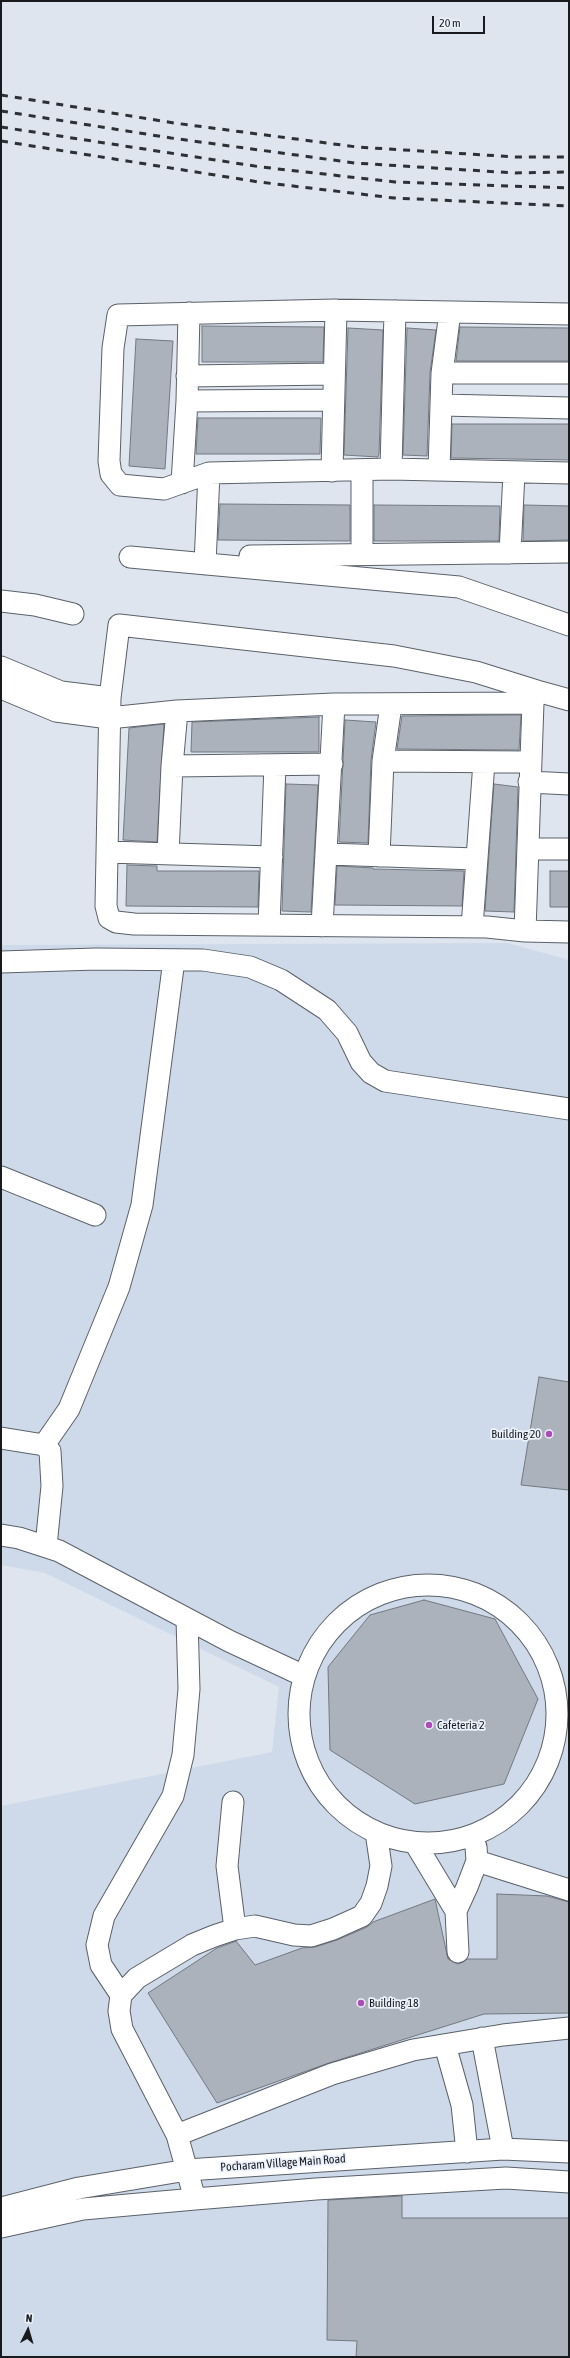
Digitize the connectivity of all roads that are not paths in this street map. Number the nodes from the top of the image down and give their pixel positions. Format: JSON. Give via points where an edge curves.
{"nodes":[{"id":1,"x":336,"y":310,"type":"junction"},
{"id":2,"x":395,"y":311,"type":"junction"},
{"id":3,"x":450,"y":312,"type":"junction"},
{"id":4,"x":189,"y":313,"type":"junction"},
{"id":5,"x":569,"y":314,"type":"edge"},
{"id":6,"x":569,"y":372,"type":"edge"},
{"id":7,"x":442,"y":373,"type":"junction"},
{"id":8,"x":333,"y":374,"type":"junction"},
{"id":9,"x":187,"y":376,"type":"junction"},
{"id":10,"x":333,"y":400,"type":"junction"},
{"id":11,"x":187,"y":401,"type":"junction"},
{"id":12,"x":442,"y":405,"type":"junction"},
{"id":13,"x":569,"y":408,"type":"edge"},
{"id":14,"x":391,"y":469,"type":"junction"},
{"id":15,"x":362,"y":470,"type":"junction"},
{"id":16,"x":439,"y":470,"type":"junction"},
{"id":17,"x":332,"y":471,"type":"junction"},
{"id":18,"x":209,"y":473,"type":"junction"},
{"id":19,"x":514,"y":473,"type":"junction"},
{"id":20,"x":569,"y":473,"type":"edge"},
{"id":21,"x":182,"y":483,"type":"junction"},
{"id":22,"x":569,"y":552,"type":"edge"},
{"id":23,"x":510,"y":553,"type":"junction"},
{"id":24,"x":362,"y":554,"type":"junction"},
{"id":25,"x":130,"y":557,"type":"dead end"},
{"id":26,"x":238,"y":557,"type":"dead end"},
{"id":27,"x":205,"y":564,"type":"junction"},
{"id":28,"x":1,"y":601,"type":"edge"},
{"id":29,"x":72,"y":614,"type":"dead end"},
{"id":30,"x":569,"y":625,"type":"edge"},
{"id":31,"x":1,"y":667,"type":"edge"},
{"id":32,"x":1,"y":688,"type":"edge"},
{"id":33,"x":535,"y":697,"type":"junction"},
{"id":34,"x":569,"y":700,"type":"edge"},
{"id":35,"x":334,"y":704,"type":"junction"},
{"id":36,"x":391,"y":705,"type":"junction"},
{"id":37,"x":110,"y":708,"type":"junction"},
{"id":38,"x":177,"y":711,"type":"junction"},
{"id":39,"x":383,"y":761,"type":"junction"},
{"id":40,"x":484,"y":762,"type":"junction"},
{"id":41,"x":332,"y":764,"type":"junction"},
{"id":42,"x":275,"y":765,"type":"junction"},
{"id":43,"x":172,"y":766,"type":"junction"},
{"id":44,"x":530,"y":772,"type":"junction"},
{"id":45,"x":569,"y":784,"type":"edge"},
{"id":46,"x":528,"y":849,"type":"junction"},
{"id":47,"x":569,"y":849,"type":"edge"},
{"id":48,"x":107,"y":852,"type":"junction"},
{"id":49,"x":168,"y":854,"type":"junction"},
{"id":50,"x":327,"y":854,"type":"junction"},
{"id":51,"x":379,"y":856,"type":"junction"},
{"id":52,"x":272,"y":857,"type":"junction"},
{"id":53,"x":476,"y":859,"type":"junction"},
{"id":54,"x":269,"y":925,"type":"junction"},
{"id":55,"x":322,"y":926,"type":"junction"},
{"id":56,"x":472,"y":927,"type":"junction"},
{"id":57,"x":525,"y":931,"type":"junction"},
{"id":58,"x":569,"y":932,"type":"edge"},
{"id":59,"x":174,"y":960,"type":"junction"},
{"id":60,"x":1,"y":962,"type":"edge"},
{"id":61,"x":569,"y":1109,"type":"edge"},
{"id":62,"x":1,"y":1177,"type":"edge"},
{"id":63,"x":95,"y":1215,"type":"dead end"},
{"id":64,"x":1,"y":1438,"type":"edge"},
{"id":65,"x":44,"y":1445,"type":"junction"},
{"id":66,"x":1,"y":1535,"type":"edge"},
{"id":67,"x":46,"y":1546,"type":"junction"},
{"id":68,"x":187,"y":1619,"type":"junction"},
{"id":69,"x":304,"y":1676,"type":"junction"},
{"id":70,"x":561,"y":1749,"type":"edge"},
{"id":71,"x":233,"y":1802,"type":"dead end"},
{"id":72,"x":376,"y":1832,"type":"junction"},
{"id":73,"x":475,"y":1835,"type":"junction"},
{"id":74,"x":415,"y":1842,"type":"junction"},
{"id":75,"x":476,"y":1861,"type":"junction"},
{"id":76,"x":569,"y":1890,"type":"edge"},
{"id":77,"x":456,"y":1911,"type":"junction"},
{"id":78,"x":235,"y":1929,"type":"junction"},
{"id":79,"x":458,"y":1952,"type":"dead end"},
{"id":80,"x":121,"y":1995,"type":"junction"},
{"id":81,"x":569,"y":2028,"type":"edge"},
{"id":82,"x":482,"y":2038,"type":"junction"},
{"id":83,"x":445,"y":2045,"type":"junction"},
{"id":84,"x":177,"y":2135,"type":"junction"},
{"id":85,"x":503,"y":2149,"type":"junction"},
{"id":86,"x":467,"y":2152,"type":"junction"},
{"id":87,"x":569,"y":2152,"type":"edge"},
{"id":88,"x":188,"y":2170,"type":"junction"},
{"id":89,"x":569,"y":2182,"type":"edge"},
{"id":90,"x":195,"y":2199,"type":"junction"},
{"id":91,"x":1,"y":2208,"type":"edge"},
{"id":92,"x":1,"y":2227,"type":"edge"}],
"edges":[{"from":1,"to":2,"type":"street"},
{"from":1,"to":4,"type":"street"},
{"from":1,"to":8,"type":"street"},
{"from":2,"to":3,"type":"street"},
{"from":2,"to":14,"type":"street"},
{"from":3,"to":5,"type":"street"},
{"from":3,"to":7,"type":"street"},
{"from":4,"to":9,"type":"street"},
{"from":4,"to":21,"type":"street","via":[[118,315],[113,348],[109,461],[111,474],[120,485],[134,488],[164,489]]},
{"from":6,"to":7,"type":"street"},
{"from":7,"to":12,"type":"street"},
{"from":8,"to":9,"type":"street"},
{"from":8,"to":10,"type":"street"},
{"from":9,"to":11,"type":"street"},
{"from":10,"to":11,"type":"street"},
{"from":10,"to":17,"type":"street"},
{"from":11,"to":21,"type":"street"},
{"from":12,"to":13,"type":"street"},
{"from":12,"to":16,"type":"street"},
{"from":14,"to":15,"type":"street"},
{"from":14,"to":16,"type":"street"},
{"from":15,"to":17,"type":"street"},
{"from":15,"to":24,"type":"street"},
{"from":16,"to":19,"type":"street"},
{"from":17,"to":18,"type":"street"},
{"from":18,"to":21,"type":"street"},
{"from":18,"to":27,"type":"street"},
{"from":19,"to":20,"type":"street"},
{"from":19,"to":23,"type":"street"},
{"from":22,"to":23,"type":"street"},
{"from":23,"to":24,"type":"street"},
{"from":24,"to":26,"type":"street"},
{"from":25,"to":27,"type":"street"},
{"from":27,"to":30,"type":"street","via":[[459,587]]},
{"from":28,"to":29,"type":"street","via":[[34,605]]},
{"from":31,"to":37,"type":"street"},
{"from":32,"to":37,"type":"street","via":[[56,711]]},
{"from":33,"to":34,"type":"street"},
{"from":33,"to":36,"type":"street"},
{"from":33,"to":37,"type":"street","via":[[476,672],[394,656],[119,625]]},
{"from":33,"to":44,"type":"street"},
{"from":35,"to":36,"type":"street"},
{"from":35,"to":38,"type":"street"},
{"from":35,"to":41,"type":"street"},
{"from":36,"to":39,"type":"street"},
{"from":37,"to":38,"type":"street"},
{"from":37,"to":48,"type":"street"},
{"from":38,"to":43,"type":"street"},
{"from":39,"to":40,"type":"street"},
{"from":39,"to":51,"type":"street"},
{"from":40,"to":44,"type":"street"},
{"from":40,"to":53,"type":"street"},
{"from":41,"to":42,"type":"street"},
{"from":41,"to":50,"type":"street"},
{"from":42,"to":43,"type":"street"},
{"from":42,"to":52,"type":"street"},
{"from":43,"to":49,"type":"street"},
{"from":44,"to":45,"type":"street"},
{"from":44,"to":46,"type":"street"},
{"from":46,"to":47,"type":"street"},
{"from":46,"to":57,"type":"street"},
{"from":48,"to":49,"type":"street"},
{"from":48,"to":54,"type":"street","via":[[106,906],[109,918],[116,922]]},
{"from":49,"to":52,"type":"street"},
{"from":50,"to":51,"type":"street"},
{"from":50,"to":55,"type":"street"},
{"from":51,"to":53,"type":"street"},
{"from":52,"to":54,"type":"street"},
{"from":53,"to":56,"type":"street"},
{"from":54,"to":55,"type":"street"},
{"from":55,"to":56,"type":"street"},
{"from":56,"to":57,"type":"street"},
{"from":57,"to":58,"type":"street"},
{"from":59,"to":60,"type":"street"},
{"from":59,"to":61,"type":"street","via":[[226,962],[250,967],[281,980],[338,1020],[347,1032],[361,1062],[371,1073],[384,1081]]},
{"from":59,"to":65,"type":"street","via":[[142,1205],[119,1287],[69,1410]]},
{"from":62,"to":63,"type":"street"},
{"from":64,"to":65,"type":"street"},
{"from":65,"to":67,"type":"street","via":[[50,1451],[52,1462]]},
{"from":66,"to":67,"type":"street"},
{"from":67,"to":68,"type":"street"},
{"from":68,"to":69,"type":"street"},
{"from":68,"to":80,"type":"street","via":[[189,1690],[183,1755],[173,1796],[104,1916],[97,1945],[101,1965]]},
{"from":69,"to":70,"type":"street","via":[[324,1637],[362,1603],[398,1589],[423,1586],[455,1588],[490,1602],[506,1612],[533,1639],[546,1661],[556,1691],[557,1729]]},
{"from":69,"to":72,"type":"street","via":[[299,1707],[300,1732],[310,1768],[330,1799],[344,1812]]},
{"from":70,"to":73,"type":"street","via":[[524,1800],[510,1814]]},
{"from":71,"to":78,"type":"street","via":[[227,1866]]},
{"from":72,"to":74,"type":"street"},
{"from":72,"to":78,"type":"street","via":[[381,1866],[377,1886],[362,1916],[311,1936],[294,1935],[255,1926]]},
{"from":73,"to":74,"type":"street","via":[[442,1842]]},
{"from":73,"to":75,"type":"street"},
{"from":74,"to":77,"type":"street"},
{"from":75,"to":76,"type":"street"},
{"from":75,"to":77,"type":"street","via":[[468,1887]]},
{"from":77,"to":79,"type":"street"},
{"from":78,"to":80,"type":"street","via":[[186,1949],[137,1978]]},
{"from":80,"to":84,"type":"street","via":[[119,2011],[122,2029]]},
{"from":81,"to":82,"type":"street"},
{"from":82,"to":83,"type":"street"},
{"from":82,"to":85,"type":"street"},
{"from":83,"to":84,"type":"street","via":[[413,2050],[332,2074]]},
{"from":83,"to":86,"type":"street","via":[[462,2105]]},
{"from":84,"to":88,"type":"street"},
{"from":85,"to":86,"type":"street","name":"Pocharam Village Main Road"},
{"from":85,"to":87,"type":"street","name":"Pocharam Village Main Road"},
{"from":86,"to":88,"type":"street","name":"Pocharam Village Main Road"},
{"from":88,"to":90,"type":"street"},
{"from":88,"to":91,"type":"street","name":"Pocharam Village Main Road","via":[[79,2188]]},
{"from":89,"to":90,"type":"street","via":[[506,2178]]},
{"from":90,"to":92,"type":"street","via":[[82,2209]]}]}
